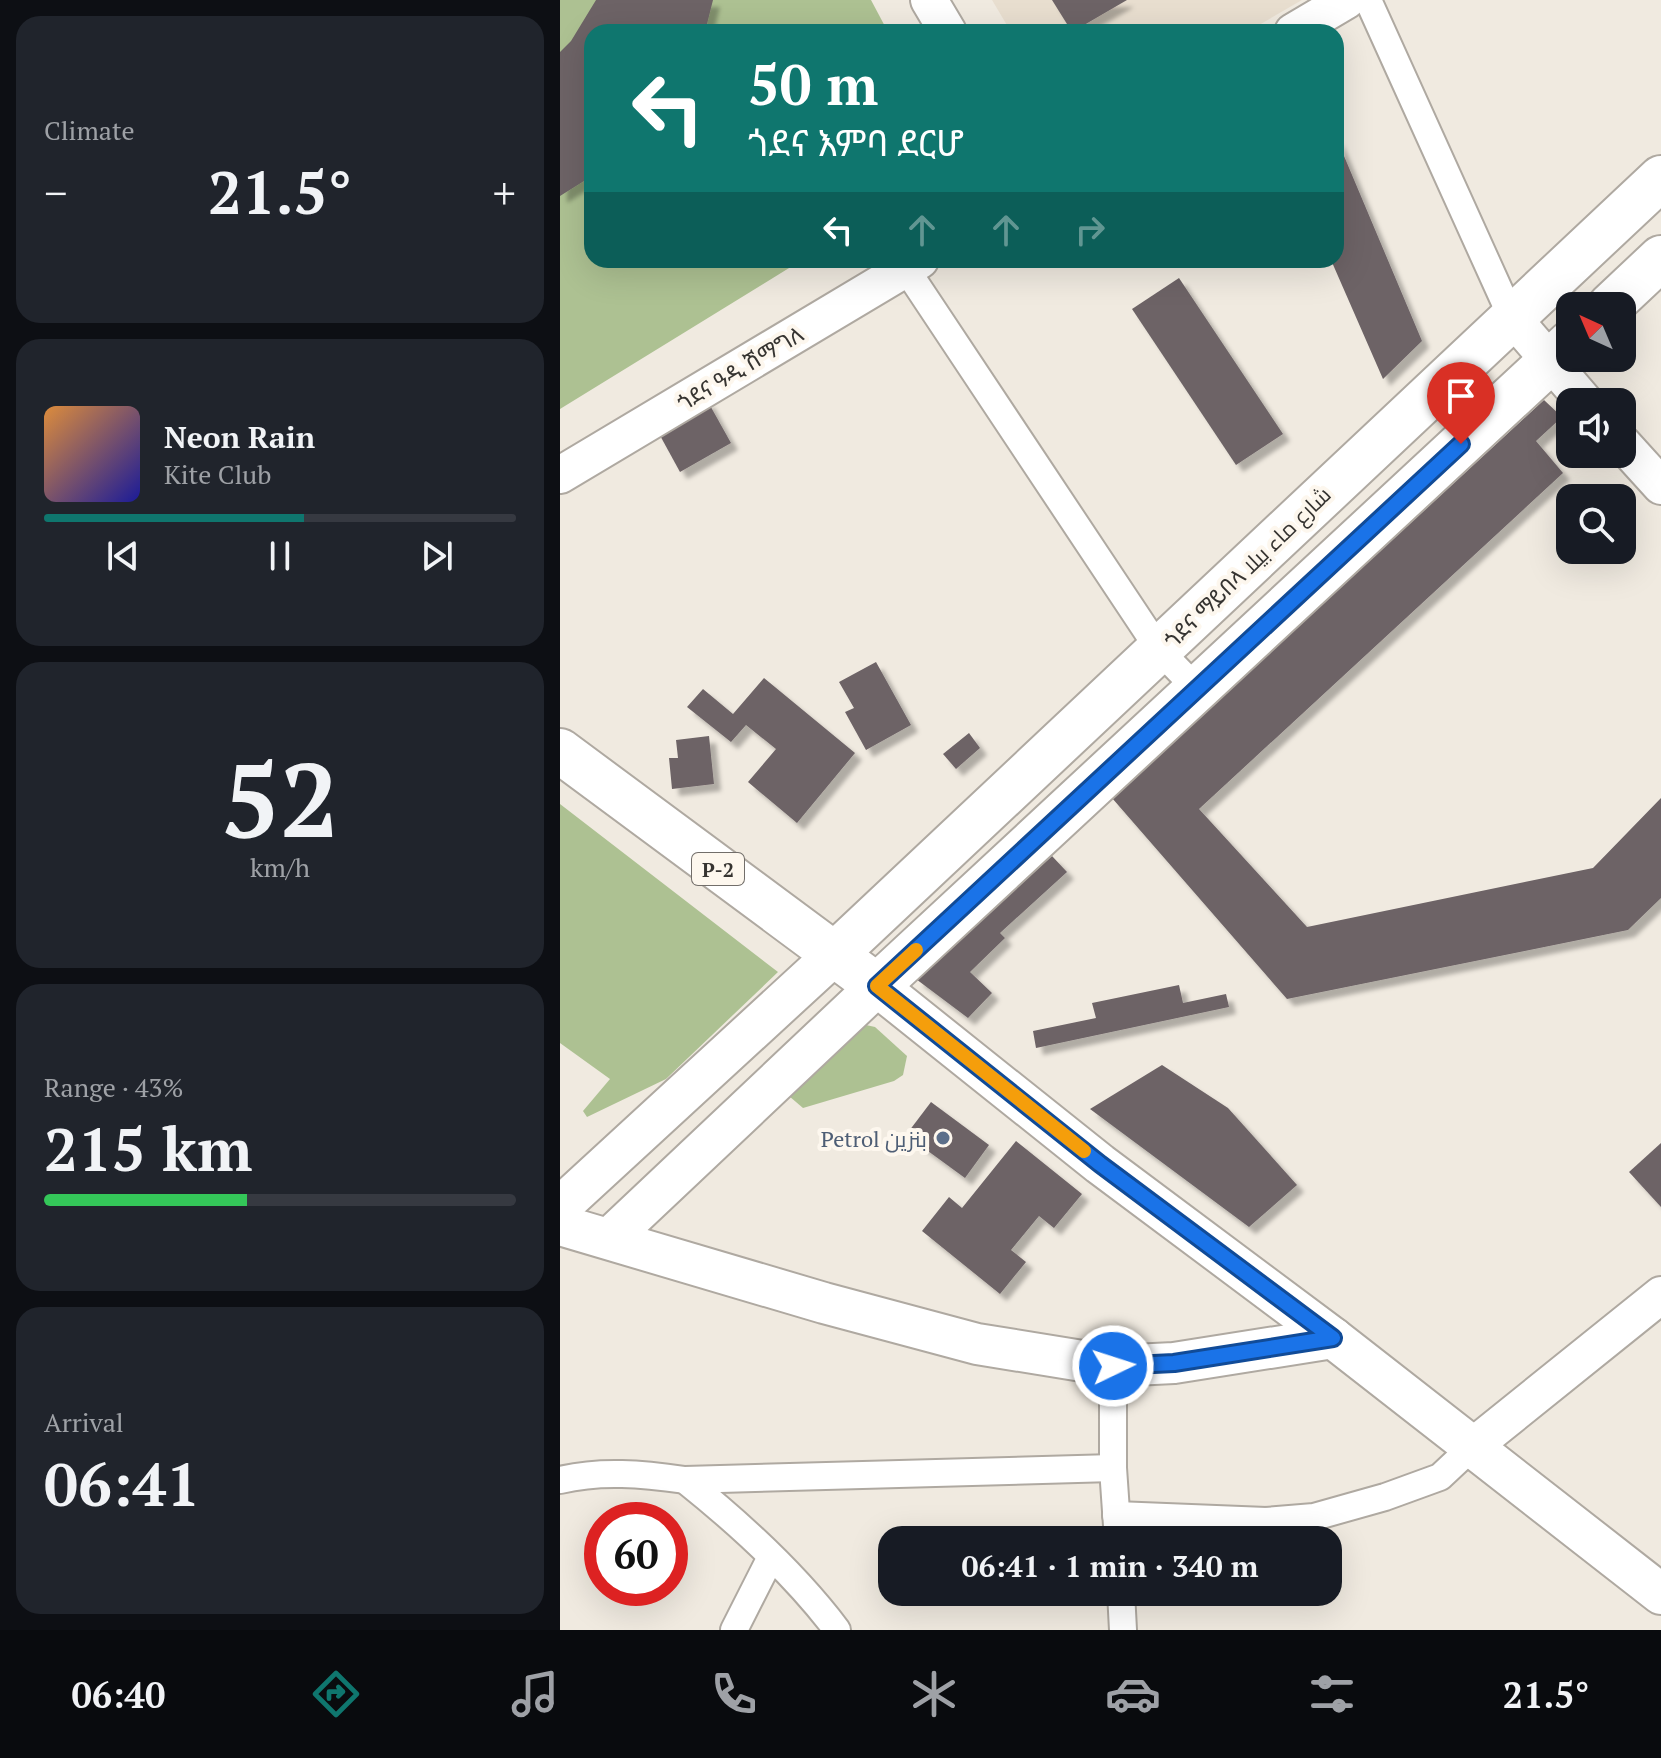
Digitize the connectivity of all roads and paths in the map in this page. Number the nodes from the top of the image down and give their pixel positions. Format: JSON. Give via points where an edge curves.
{"nodes":[{"id":1,"x":929,"y":0,"type":"edge"},
{"id":2,"x":1347,"y":0,"type":"edge"},
{"id":3,"x":1368,"y":0,"type":"edge"},
{"id":4,"x":943,"y":24,"type":"edge"},
{"id":5,"x":1306,"y":24,"type":"edge"},
{"id":6,"x":1661,"y":178,"type":"edge"},
{"id":7,"x":1597,"y":240,"type":"junction"},
{"id":8,"x":906,"y":268,"type":"edge"},
{"id":9,"x":916,"y":268,"type":"edge"},
{"id":10,"x":1635,"y":282,"type":"edge"},
{"id":11,"x":1511,"y":316,"type":"junction"},
{"id":12,"x":1556,"y":351,"type":"edge"},
{"id":13,"x":1556,"y":356,"type":"edge"},
{"id":14,"x":1636,"y":458,"type":"edge"},
{"id":15,"x":560,"y":475,"type":"edge"},
{"id":16,"x":1661,"y":486,"type":"edge"},
{"id":17,"x":1160,"y":651,"type":"junction"},
{"id":18,"x":1197,"y":689,"type":"junction"},
{"id":19,"x":560,"y":751,"type":"edge"},
{"id":20,"x":833,"y":956,"type":"junction"},
{"id":21,"x":877,"y":986,"type":"junction"},
{"id":22,"x":560,"y":1207,"type":"edge"},
{"id":23,"x":560,"y":1225,"type":"edge"},
{"id":24,"x":610,"y":1238,"type":"junction"},
{"id":25,"x":1661,"y":1295,"type":"edge"},
{"id":26,"x":1333,"y":1338,"type":"junction"},
{"id":27,"x":1113,"y":1366,"type":"junction"},
{"id":28,"x":1472,"y":1447,"type":"junction"},
{"id":29,"x":1113,"y":1468,"type":"junction"},
{"id":30,"x":560,"y":1480,"type":"edge"},
{"id":31,"x":685,"y":1480,"type":"junction"},
{"id":32,"x":1117,"y":1526,"type":"edge"},
{"id":33,"x":1160,"y":1526,"type":"edge"},
{"id":34,"x":771,"y":1557,"type":"junction"},
{"id":35,"x":1661,"y":1594,"type":"edge"},
{"id":36,"x":1122,"y":1606,"type":"edge"},
{"id":37,"x":734,"y":1630,"type":"edge"},
{"id":38,"x":837,"y":1630,"type":"edge"},
{"id":39,"x":1123,"y":1630,"type":"edge"}],
"edges":[{"from":1,"to":4,"type":"street"},
{"from":2,"to":5,"type":"street"},
{"from":3,"to":11,"type":"street"},
{"from":6,"to":7,"type":"highway","name":"ጎደና ማይበላ شارع ماء بيلا"},
{"from":7,"to":10,"type":"highway"},
{"from":7,"to":11,"type":"highway","name":"ጎደና ማይበላ شارع ماء بيلا"},
{"from":8,"to":15,"type":"street","name":"ጎደና ዓዲ ሽማግለ"},
{"from":9,"to":17,"type":"street"},
{"from":11,"to":12,"type":"street"},
{"from":11,"to":17,"type":"highway","name":"ጎደና ማይበላ شارع ماء بيلا"},
{"from":13,"to":18,"type":"highway"},
{"from":14,"to":16,"type":"street"},
{"from":17,"to":18,"type":"street"},
{"from":17,"to":20,"type":"highway","name":"ጎደና ማይበላ شارع ماء بيلا"},
{"from":18,"to":21,"type":"highway"},
{"from":19,"to":20,"type":"highway","number":"P-2"},
{"from":20,"to":21,"type":"highway","number":"P-2"},
{"from":20,"to":22,"type":"main road"},
{"from":21,"to":24,"type":"main road"},
{"from":21,"to":26,"type":"main road","number":"P-2","via":[[1100,1164]]},
{"from":23,"to":24,"type":"main road"},
{"from":24,"to":27,"type":"main road","via":[[977,1344]]},
{"from":25,"to":28,"type":"street"},
{"from":26,"to":27,"type":"main road","via":[[1174,1363]]},
{"from":26,"to":28,"type":"main road","number":"P-2"},
{"from":27,"to":29,"type":"street"},
{"from":28,"to":33,"type":"street","via":[[1440,1477],[1314,1517]]},
{"from":28,"to":35,"type":"main road"},
{"from":29,"to":31,"type":"street"},
{"from":29,"to":32,"type":"street"},
{"from":30,"to":31,"type":"street","via":[[617,1473]]},
{"from":31,"to":34,"type":"street"},
{"from":34,"to":37,"type":"street"},
{"from":34,"to":38,"type":"street"},
{"from":36,"to":39,"type":"street"}]}
